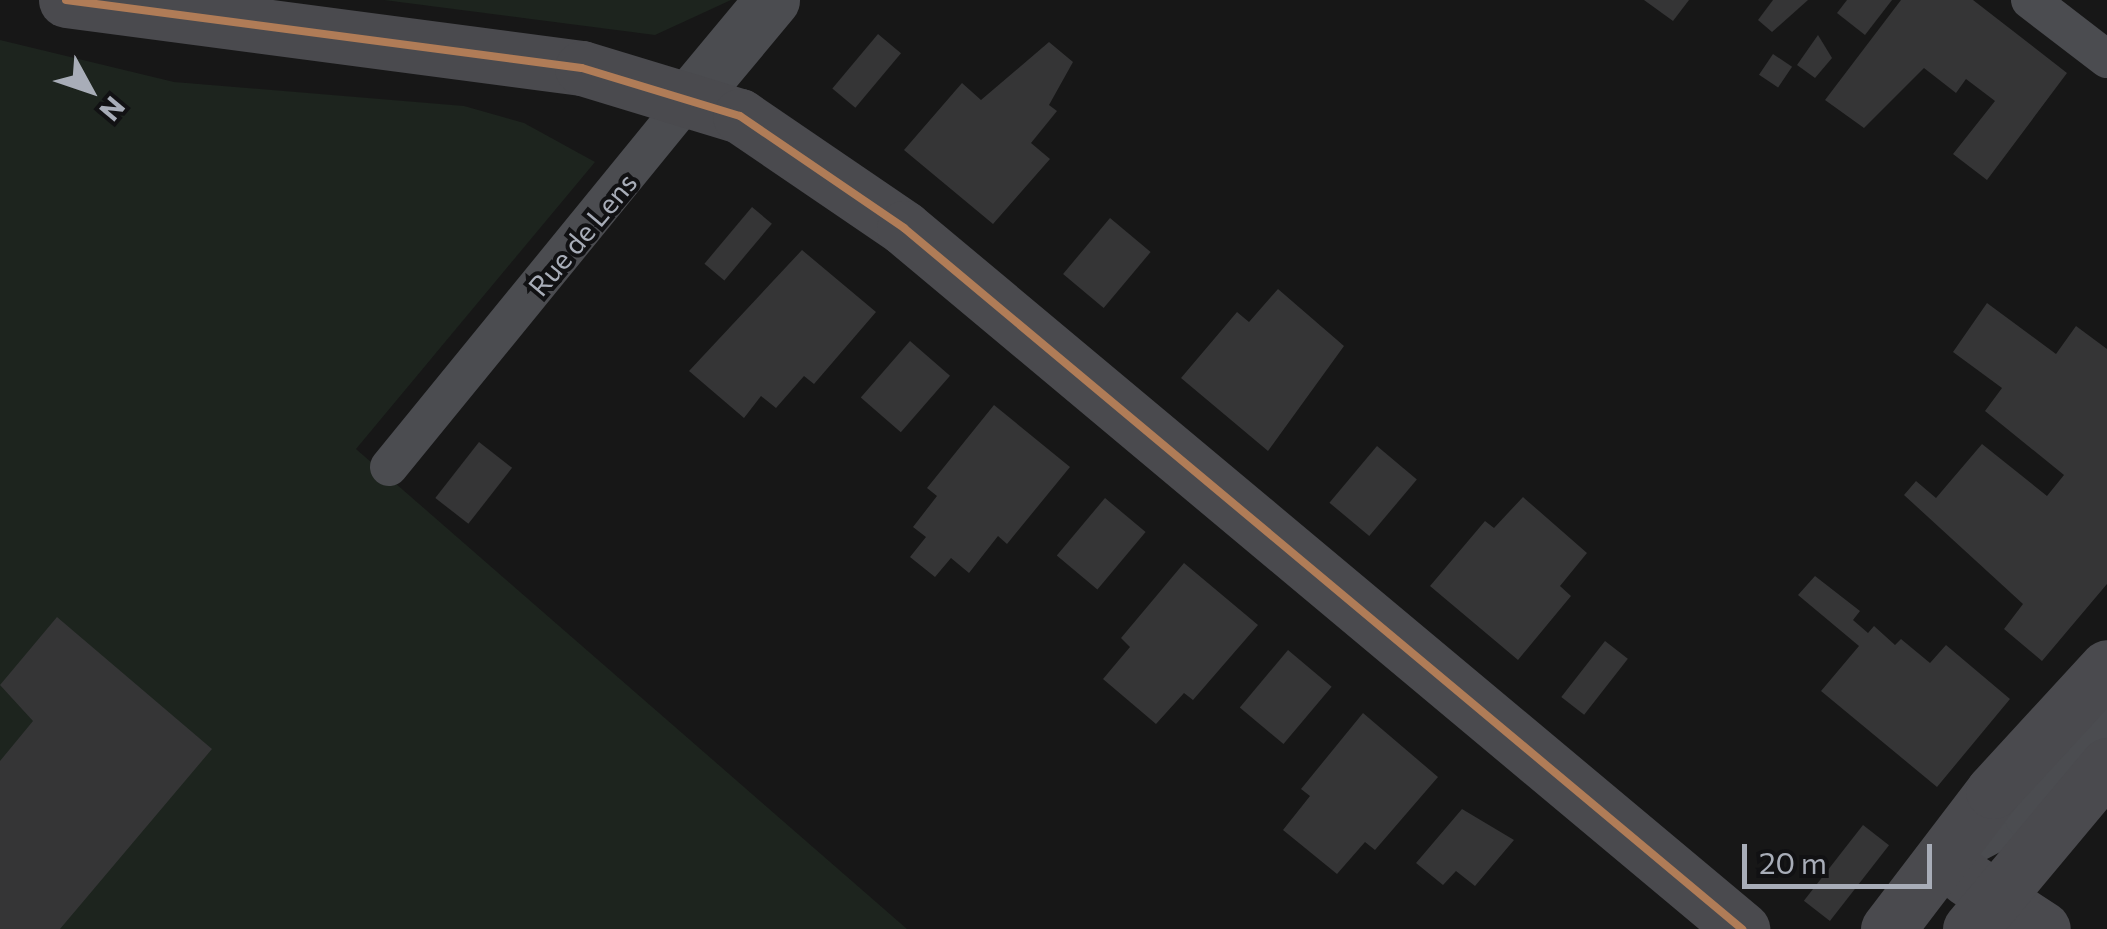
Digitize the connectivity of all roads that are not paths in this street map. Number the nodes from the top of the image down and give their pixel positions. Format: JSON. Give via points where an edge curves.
{"nodes":[{"id":1,"x":66,"y":0,"type":"edge"},
{"id":2,"x":772,"y":0,"type":"edge"},
{"id":3,"x":2030,"y":0,"type":"edge"},
{"id":4,"x":2107,"y":59,"type":"edge"},
{"id":5,"x":692,"y":96,"type":"junction"},
{"id":6,"x":389,"y":467,"type":"dead end"},
{"id":7,"x":2107,"y":667,"type":"edge"},
{"id":8,"x":2107,"y":716,"type":"edge"},
{"id":9,"x":2107,"y":764,"type":"edge"},
{"id":10,"x":1945,"y":860,"type":"junction"},
{"id":11,"x":1982,"y":915,"type":"edge"},
{"id":12,"x":1742,"y":929,"type":"edge"},
{"id":13,"x":1888,"y":929,"type":"edge"},
{"id":14,"x":2043,"y":929,"type":"edge"}],
"edges":[{"from":1,"to":5,"type":"street","via":[[582,68]]},
{"from":2,"to":5,"type":"street","name":"Rue de Lens"},
{"from":3,"to":4,"type":"lane"},
{"from":5,"to":6,"type":"lane","name":"Rue de Lens"},
{"from":5,"to":12,"type":"street","via":[[795,148],[904,228]]},
{"from":7,"to":10,"type":"street","via":[[2058,714]]},
{"from":8,"to":10,"type":"lane","via":[[2024,818]]},
{"from":9,"to":11,"type":"street"},
{"from":10,"to":11,"type":"street"},
{"from":10,"to":13,"type":"street"},
{"from":11,"to":14,"type":"street"}]}
